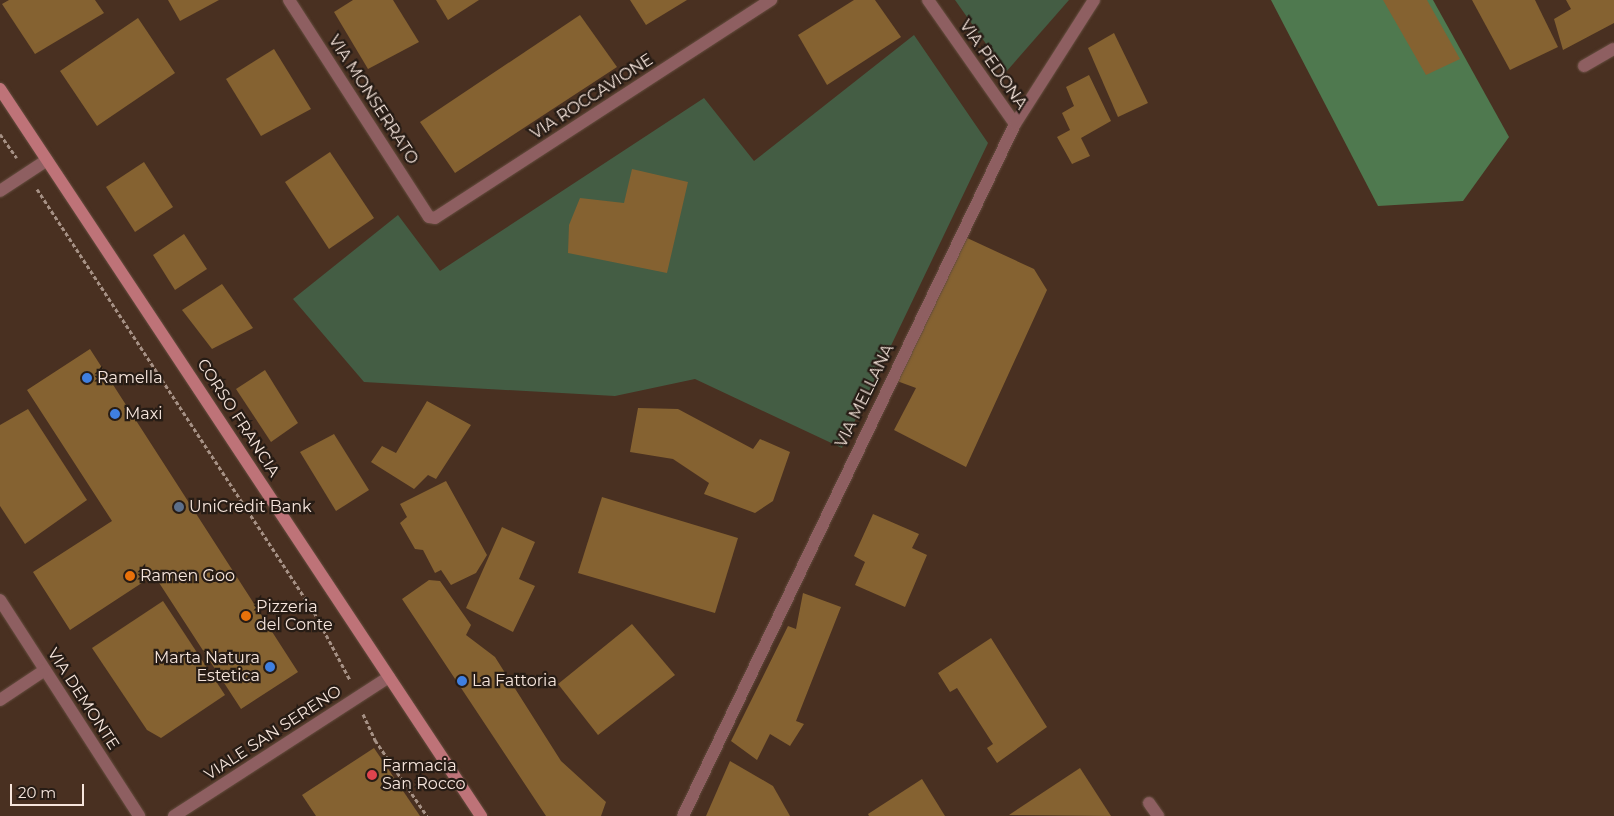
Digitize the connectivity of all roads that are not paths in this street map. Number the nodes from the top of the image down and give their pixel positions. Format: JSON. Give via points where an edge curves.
{"nodes":[{"id":1,"x":771,"y":0,"type":"edge"},
{"id":2,"x":928,"y":0,"type":"edge"},
{"id":3,"x":1094,"y":0,"type":"edge"},
{"id":4,"x":293,"y":2,"type":"edge"},
{"id":5,"x":1614,"y":49,"type":"edge"},
{"id":6,"x":1584,"y":66,"type":"dead end"},
{"id":7,"x":0,"y":90,"type":"edge"},
{"id":8,"x":1015,"y":124,"type":"junction"},
{"id":9,"x":47,"y":160,"type":"junction"},
{"id":10,"x":0,"y":191,"type":"edge"},
{"id":11,"x":429,"y":217,"type":"joint"},
{"id":12,"x":0,"y":600,"type":"edge"},
{"id":13,"x":45,"y":670,"type":"junction"},
{"id":14,"x":389,"y":677,"type":"junction"},
{"id":15,"x":0,"y":700,"type":"edge"},
{"id":16,"x":1149,"y":803,"type":"dead end"},
{"id":17,"x":139,"y":816,"type":"edge"},
{"id":18,"x":174,"y":816,"type":"edge"},
{"id":19,"x":480,"y":816,"type":"edge"},
{"id":20,"x":683,"y":816,"type":"edge"},
{"id":21,"x":1158,"y":816,"type":"edge"}],
"edges":[{"from":1,"to":11,"type":"street","name":"VIA ROCCAVIONE","via":[[435,218]]},
{"from":2,"to":8,"type":"street","name":"VIA PEDONA"},
{"from":3,"to":8,"type":"street","name":"VIA MELLANA"},
{"from":4,"to":11,"type":"street","name":"VIA MONSERRATO"},
{"from":5,"to":6,"type":"street"},
{"from":7,"to":9,"type":"main road","name":"CORSO FRANCIA"},
{"from":8,"to":20,"type":"street","name":"VIA MELLANA"},
{"from":9,"to":10,"type":"street"},
{"from":9,"to":14,"type":"main road","name":"CORSO FRANCIA"},
{"from":12,"to":13,"type":"street","name":"VIA DEMONTE"},
{"from":13,"to":15,"type":"street"},
{"from":13,"to":17,"type":"street","name":"VIA DEMONTE"},
{"from":14,"to":18,"type":"street","name":"VIALE SAN SERENO"},
{"from":14,"to":19,"type":"main road","name":"CORSO FRANCIA"},
{"from":16,"to":21,"type":"street"}]}
